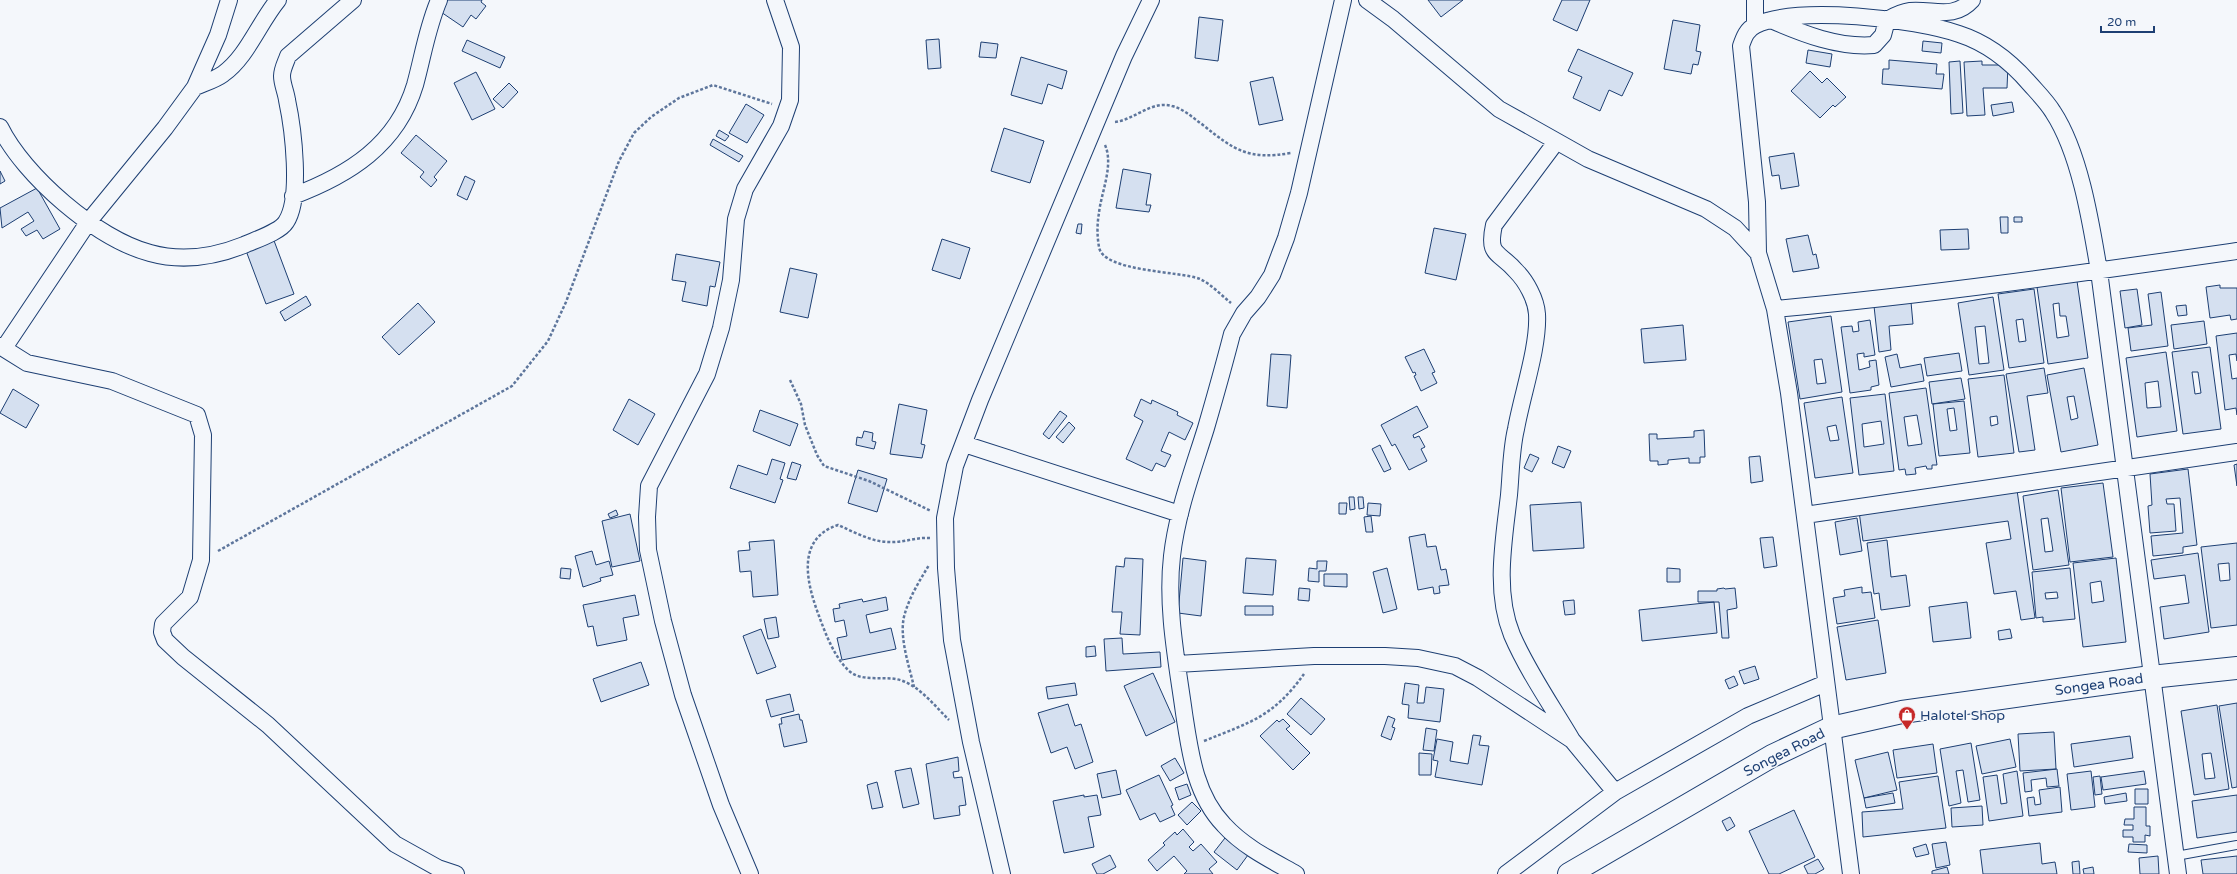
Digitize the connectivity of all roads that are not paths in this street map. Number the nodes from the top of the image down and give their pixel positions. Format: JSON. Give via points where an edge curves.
{"nodes":[{"id":1,"x":229,"y":0,"type":"edge"},
{"id":2,"x":278,"y":0,"type":"edge"},
{"id":3,"x":353,"y":0,"type":"edge"},
{"id":4,"x":438,"y":0,"type":"edge"},
{"id":5,"x":775,"y":0,"type":"edge"},
{"id":6,"x":1151,"y":0,"type":"edge"},
{"id":7,"x":1343,"y":0,"type":"edge"},
{"id":8,"x":1367,"y":0,"type":"edge"},
{"id":9,"x":1755,"y":0,"type":"edge"},
{"id":10,"x":1972,"y":0,"type":"edge"},
{"id":11,"x":1772,"y":20,"type":"junction"},
{"id":12,"x":1887,"y":20,"type":"junction"},
{"id":13,"x":1755,"y":25,"type":"junction"},
{"id":14,"x":195,"y":87,"type":"junction"},
{"id":15,"x":0,"y":127,"type":"edge"},
{"id":16,"x":1556,"y":142,"type":"junction"},
{"id":17,"x":293,"y":196,"type":"junction"},
{"id":18,"x":89,"y":221,"type":"junction"},
{"id":19,"x":2237,"y":251,"type":"edge"},
{"id":20,"x":1758,"y":253,"type":"junction"},
{"id":21,"x":2099,"y":271,"type":"junction"},
{"id":22,"x":1775,"y":309,"type":"junction"},
{"id":23,"x":2,"y":347,"type":"edge"},
{"id":24,"x":964,"y":444,"type":"junction"},
{"id":25,"x":2237,"y":452,"type":"edge"},
{"id":26,"x":2125,"y":467,"type":"junction"},
{"id":27,"x":1180,"y":514,"type":"junction"},
{"id":28,"x":1805,"y":515,"type":"junction"},
{"id":29,"x":1177,"y":664,"type":"junction"},
{"id":30,"x":2237,"y":668,"type":"edge"},
{"id":31,"x":2151,"y":677,"type":"junction"},
{"id":32,"x":1826,"y":683,"type":"junction"},
{"id":33,"x":1831,"y":728,"type":"junction"},
{"id":34,"x":1572,"y":740,"type":"junction"},
{"id":35,"x":1615,"y":792,"type":"junction"},
{"id":36,"x":2237,"y":845,"type":"edge"},
{"id":37,"x":2176,"y":856,"type":"junction"},
{"id":38,"x":456,"y":874,"type":"edge"},
{"id":39,"x":750,"y":874,"type":"edge"},
{"id":40,"x":1002,"y":874,"type":"edge"},
{"id":41,"x":1296,"y":874,"type":"edge"},
{"id":42,"x":1506,"y":874,"type":"edge"},
{"id":43,"x":1569,"y":874,"type":"edge"},
{"id":44,"x":1851,"y":874,"type":"edge"},
{"id":45,"x":2178,"y":874,"type":"edge"}],
"edges":[{"from":1,"to":14,"type":"street","via":[[218,35]]},
{"from":2,"to":14,"type":"street","via":[[228,70]]},
{"from":3,"to":17,"type":"street","via":[[288,56],[284,66],[282,77],[295,157]]},
{"from":4,"to":17,"type":"street","via":[[413,90],[399,122],[360,162],[344,174]]},
{"from":5,"to":39,"type":"street","via":[[791,47],[790,100],[781,126],[745,189],[736,219],[731,280],[710,366],[692,407],[649,486],[647,517],[648,550],[663,621],[683,695],[721,805]]},
{"from":6,"to":24,"type":"street","via":[[1124,56],[986,385]]},
{"from":7,"to":27,"type":"street","via":[[1299,193],[1283,245],[1272,275],[1232,334]]},
{"from":8,"to":16,"type":"street","via":[[1410,33],[1499,110]]},
{"from":9,"to":13,"type":"street"},
{"from":10,"to":12,"type":"street","via":[[1965,8],[1956,12],[1909,11]]},
{"from":11,"to":12,"type":"street","via":[[1815,15]]},
{"from":11,"to":12,"type":"street","via":[[1812,36],[1856,47],[1874,46],[1883,35]]},
{"from":11,"to":13,"type":"street"},
{"from":12,"to":21,"type":"street","via":[[1959,34],[2005,59],[2030,83],[2054,112],[2070,147],[2091,224]]},
{"from":13,"to":20,"type":"street","via":[[1744,37],[1742,46],[1757,202]]},
{"from":14,"to":18,"type":"street"},
{"from":15,"to":18,"type":"street","via":[[31,173],[53,194]]},
{"from":16,"to":20,"type":"street","via":[[1706,209],[1735,228]]},
{"from":16,"to":34,"type":"street","via":[[1494,225],[1490,240],[1497,256],[1516,271],[1532,294],[1538,328],[1514,437],[1503,545],[1502,587],[1505,610],[1512,635],[1528,667]]},
{"from":17,"to":18,"type":"street","via":[[292,210],[286,224],[270,234],[221,254],[205,257],[151,254],[133,247]]},
{"from":18,"to":23,"type":"street"},
{"from":19,"to":21,"type":"street"},
{"from":20,"to":22,"type":"street"},
{"from":21,"to":22,"type":"street","via":[[1855,302]]},
{"from":21,"to":26,"type":"street"},
{"from":22,"to":28,"type":"street"},
{"from":23,"to":38,"type":"street","via":[[27,363],[112,381],[197,415],[203,435],[201,560],[190,597],[163,624],[165,640],[268,725],[394,844],[438,868]]},
{"from":24,"to":27,"type":"street"},
{"from":24,"to":40,"type":"street","via":[[955,466],[945,518],[952,640],[971,742]]},
{"from":25,"to":26,"type":"street"},
{"from":26,"to":28,"type":"street"},
{"from":26,"to":31,"type":"street"},
{"from":27,"to":29,"type":"street","via":[[1172,557],[1170,587]]},
{"from":28,"to":32,"type":"street"},
{"from":29,"to":34,"type":"street","via":[[1314,656],[1418,658],[1455,666],[1478,678]]},
{"from":29,"to":41,"type":"street","via":[[1190,747],[1201,789],[1210,807],[1223,824],[1248,846]]},
{"from":30,"to":31,"type":"highway","name":"Songea Road"},
{"from":31,"to":33,"type":"highway","name":"Songea Road","via":[[1902,712]]},
{"from":31,"to":37,"type":"street"},
{"from":32,"to":33,"type":"street"},
{"from":32,"to":35,"type":"street","via":[[1748,716]]},
{"from":33,"to":43,"type":"highway","name":"Songea Road","via":[[1772,756]]},
{"from":33,"to":44,"type":"street","via":[[1844,805]]},
{"from":34,"to":35,"type":"street"},
{"from":35,"to":42,"type":"street"},
{"from":36,"to":37,"type":"lane"},
{"from":37,"to":45,"type":"street"}]}
